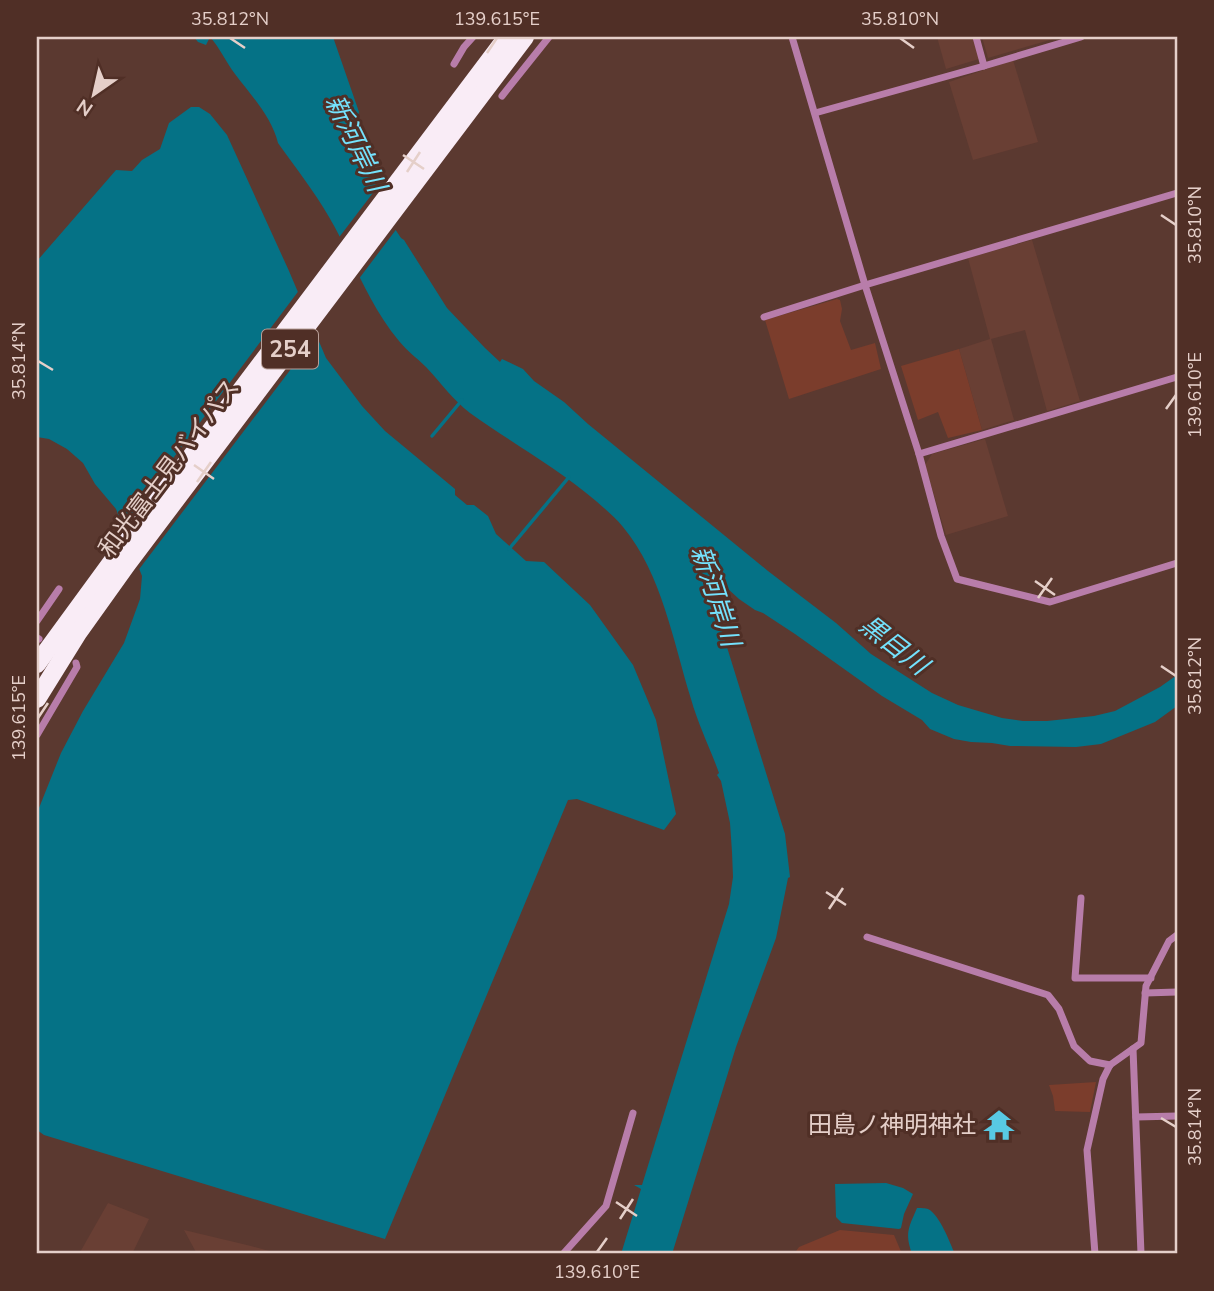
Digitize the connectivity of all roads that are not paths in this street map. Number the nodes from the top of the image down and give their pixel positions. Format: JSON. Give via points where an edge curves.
{"nodes":[{"id":1,"x":474,"y":37,"type":"edge"},
{"id":2,"x":507,"y":37,"type":"edge"},
{"id":3,"x":525,"y":37,"type":"edge"},
{"id":4,"x":549,"y":37,"type":"edge"},
{"id":5,"x":792,"y":37,"type":"edge"},
{"id":6,"x":976,"y":37,"type":"edge"},
{"id":7,"x":1082,"y":37,"type":"edge"},
{"id":8,"x":454,"y":64,"type":"dead end"},
{"id":9,"x":984,"y":66,"type":"junction"},
{"id":10,"x":502,"y":96,"type":"dead end"},
{"id":11,"x":815,"y":113,"type":"junction"},
{"id":12,"x":448,"y":127,"type":"junction"},
{"id":13,"x":1177,"y":193,"type":"edge"},
{"id":14,"x":865,"y":285,"type":"junction"},
{"id":15,"x":764,"y":317,"type":"dead end"},
{"id":16,"x":1177,"y":377,"type":"edge"},
{"id":17,"x":919,"y":454,"type":"junction"},
{"id":18,"x":126,"y":554,"type":"junction"},
{"id":19,"x":1177,"y":563,"type":"edge"},
{"id":20,"x":58,"y":589,"type":"dead end"},
{"id":21,"x":37,"y":621,"type":"edge"},
{"id":22,"x":76,"y":663,"type":"dead end"},
{"id":23,"x":37,"y":664,"type":"edge"},
{"id":24,"x":37,"y":699,"type":"edge"},
{"id":25,"x":37,"y":735,"type":"edge"},
{"id":26,"x":1081,"y":898,"type":"dead end"},
{"id":27,"x":1177,"y":935,"type":"edge"},
{"id":28,"x":867,"y":937,"type":"dead end"},
{"id":29,"x":1151,"y":978,"type":"junction"},
{"id":30,"x":1177,"y":992,"type":"edge"},
{"id":31,"x":1145,"y":993,"type":"junction"},
{"id":32,"x":1133,"y":1049,"type":"junction"},
{"id":33,"x":1110,"y":1065,"type":"junction"},
{"id":34,"x":633,"y":1112,"type":"dead end"},
{"id":35,"x":1177,"y":1116,"type":"edge"},
{"id":36,"x":1136,"y":1117,"type":"junction"},
{"id":37,"x":563,"y":1254,"type":"edge"},
{"id":38,"x":1095,"y":1254,"type":"edge"},
{"id":39,"x":1141,"y":1254,"type":"edge"}],
"edges":[{"from":1,"to":8,"type":"street"},
{"from":2,"to":12,"type":"highway","name":"和光富士見バイパス","number":"254"},
{"from":3,"to":12,"type":"highway","name":"和光富士見バイパス","number":"254"},
{"from":4,"to":10,"type":"street"},
{"from":5,"to":11,"type":"street"},
{"from":6,"to":9,"type":"street"},
{"from":7,"to":9,"type":"street"},
{"from":9,"to":11,"type":"street"},
{"from":11,"to":14,"type":"street"},
{"from":12,"to":18,"type":"highway","name":"和光富士見バイパス","number":"254"},
{"from":13,"to":14,"type":"street"},
{"from":14,"to":15,"type":"street"},
{"from":14,"to":17,"type":"street"},
{"from":16,"to":17,"type":"street"},
{"from":17,"to":19,"type":"street","via":[[957,579],[1050,602]]},
{"from":18,"to":23,"type":"highway","name":"和光富士見バイパス","number":"254"},
{"from":18,"to":24,"type":"highway","name":"和光富士見バイパス","number":"254"},
{"from":20,"to":21,"type":"street"},
{"from":22,"to":25,"type":"street"},
{"from":26,"to":29,"type":"street","via":[[1075,978]]},
{"from":27,"to":29,"type":"street"},
{"from":28,"to":33,"type":"street","via":[[1048,995],[1074,1046],[1090,1061]]},
{"from":29,"to":31,"type":"street"},
{"from":30,"to":31,"type":"street"},
{"from":31,"to":32,"type":"street","via":[[1141,1043]]},
{"from":32,"to":33,"type":"street"},
{"from":32,"to":36,"type":"street"},
{"from":33,"to":38,"type":"street","via":[[1087,1150]]},
{"from":34,"to":37,"type":"street","via":[[606,1206]]},
{"from":35,"to":36,"type":"street"},
{"from":36,"to":39,"type":"street"}]}
